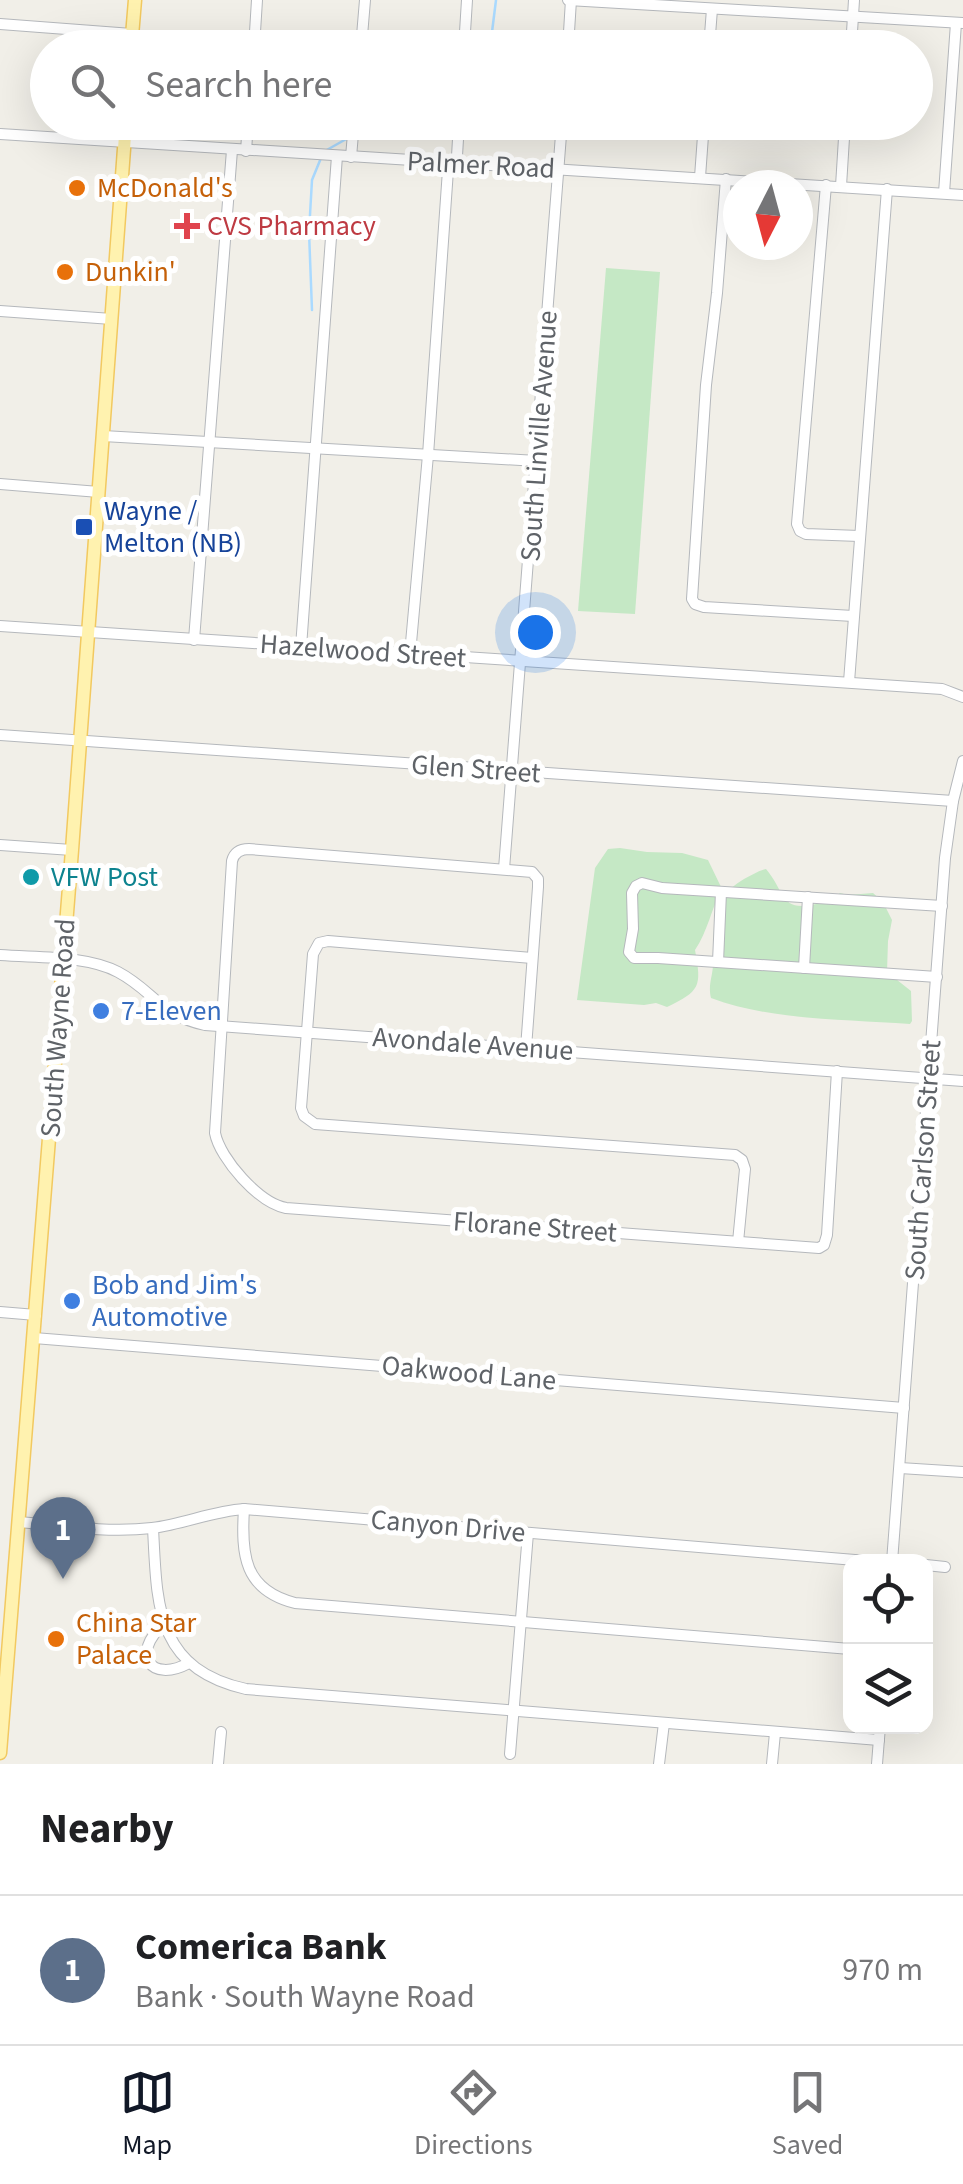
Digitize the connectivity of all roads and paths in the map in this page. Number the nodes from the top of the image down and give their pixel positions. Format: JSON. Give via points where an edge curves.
{"nodes":[{"id":1,"x":135,"y":0,"type":"edge"},
{"id":2,"x":257,"y":0,"type":"edge"},
{"id":3,"x":365,"y":0,"type":"edge"},
{"id":4,"x":467,"y":0,"type":"edge"},
{"id":5,"x":570,"y":0,"type":"edge"},
{"id":6,"x":854,"y":0,"type":"edge"},
{"id":7,"x":712,"y":9,"type":"junction"},
{"id":8,"x":853,"y":17,"type":"junction"},
{"id":9,"x":960,"y":23,"type":"edge"},
{"id":10,"x":0,"y":24,"type":"edge"},
{"id":11,"x":47,"y":30,"type":"edge"},
{"id":12,"x":133,"y":30,"type":"edge"},
{"id":13,"x":255,"y":30,"type":"edge"},
{"id":14,"x":362,"y":30,"type":"edge"},
{"id":15,"x":465,"y":30,"type":"edge"},
{"id":16,"x":569,"y":30,"type":"edge"},
{"id":17,"x":710,"y":30,"type":"edge"},
{"id":18,"x":852,"y":30,"type":"edge"},
{"id":19,"x":0,"y":134,"type":"edge"},
{"id":20,"x":30,"y":136,"type":"edge"},
{"id":21,"x":75,"y":140,"type":"edge"},
{"id":22,"x":125,"y":140,"type":"edge"},
{"id":23,"x":247,"y":140,"type":"edge"},
{"id":24,"x":352,"y":140,"type":"edge"},
{"id":25,"x":458,"y":140,"type":"edge"},
{"id":26,"x":561,"y":140,"type":"edge"},
{"id":27,"x":703,"y":140,"type":"edge"},
{"id":28,"x":845,"y":140,"type":"edge"},
{"id":29,"x":125,"y":144,"type":"junction"},
{"id":30,"x":232,"y":150,"type":"junction"},
{"id":31,"x":246,"y":151,"type":"junction"},
{"id":32,"x":337,"y":156,"type":"junction"},
{"id":33,"x":351,"y":157,"type":"junction"},
{"id":34,"x":454,"y":163,"type":"junction"},
{"id":35,"x":559,"y":170,"type":"junction"},
{"id":36,"x":700,"y":178,"type":"junction"},
{"id":37,"x":723,"y":179,"type":"edge"},
{"id":38,"x":813,"y":184,"type":"edge"},
{"id":39,"x":826,"y":185,"type":"junction"},
{"id":40,"x":841,"y":186,"type":"junction"},
{"id":41,"x":887,"y":190,"type":"junction"},
{"id":42,"x":944,"y":194,"type":"junction"},
{"id":43,"x":963,"y":195,"type":"edge"},
{"id":44,"x":723,"y":217,"type":"edge"},
{"id":45,"x":0,"y":311,"type":"edge"},
{"id":46,"x":112,"y":319,"type":"junction"},
{"id":47,"x":103,"y":436,"type":"junction"},
{"id":48,"x":209,"y":442,"type":"junction"},
{"id":49,"x":316,"y":448,"type":"junction"},
{"id":50,"x":428,"y":455,"type":"junction"},
{"id":51,"x":537,"y":461,"type":"junction"},
{"id":52,"x":0,"y":484,"type":"edge"},
{"id":53,"x":99,"y":492,"type":"junction"},
{"id":54,"x":859,"y":536,"type":"junction"},
{"id":55,"x":853,"y":616,"type":"junction"},
{"id":56,"x":0,"y":626,"type":"edge"},
{"id":57,"x":89,"y":632,"type":"junction"},
{"id":58,"x":194,"y":640,"type":"junction"},
{"id":59,"x":301,"y":646,"type":"junction"},
{"id":60,"x":410,"y":654,"type":"junction"},
{"id":61,"x":521,"y":661,"type":"junction"},
{"id":62,"x":849,"y":682,"type":"junction"},
{"id":63,"x":963,"y":697,"type":"edge"},
{"id":64,"x":0,"y":736,"type":"edge"},
{"id":65,"x":80,"y":741,"type":"junction"},
{"id":66,"x":963,"y":760,"type":"edge"},
{"id":67,"x":512,"y":771,"type":"junction"},
{"id":68,"x":953,"y":801,"type":"junction"},
{"id":69,"x":0,"y":845,"type":"edge"},
{"id":70,"x":72,"y":850,"type":"junction"},
{"id":71,"x":504,"y":869,"type":"junction"},
{"id":72,"x":720,"y":892,"type":"junction"},
{"id":73,"x":808,"y":897,"type":"junction"},
{"id":74,"x":942,"y":906,"type":"junction"},
{"id":75,"x":0,"y":955,"type":"edge"},
{"id":76,"x":532,"y":958,"type":"junction"},
{"id":77,"x":64,"y":960,"type":"junction"},
{"id":78,"x":718,"y":962,"type":"junction"},
{"id":79,"x":804,"y":968,"type":"junction"},
{"id":80,"x":937,"y":977,"type":"junction"},
{"id":81,"x":222,"y":1026,"type":"junction"},
{"id":82,"x":307,"y":1032,"type":"junction"},
{"id":83,"x":526,"y":1048,"type":"junction"},
{"id":84,"x":838,"y":1072,"type":"junction"},
{"id":85,"x":929,"y":1078,"type":"junction"},
{"id":86,"x":963,"y":1081,"type":"edge"},
{"id":87,"x":738,"y":1242,"type":"junction"},
{"id":88,"x":0,"y":1312,"type":"edge"},
{"id":89,"x":36,"y":1315,"type":"junction"},
{"id":90,"x":34,"y":1338,"type":"junction"},
{"id":91,"x":904,"y":1408,"type":"junction"},
{"id":92,"x":900,"y":1468,"type":"junction"},
{"id":93,"x":963,"y":1472,"type":"edge"},
{"id":94,"x":244,"y":1510,"type":"junction"},
{"id":95,"x":20,"y":1522,"type":"junction"},
{"id":96,"x":154,"y":1528,"type":"junction"},
{"id":97,"x":528,"y":1533,"type":"junction"},
{"id":98,"x":893,"y":1554,"type":"edge"},
{"id":99,"x":843,"y":1559,"type":"edge"},
{"id":100,"x":933,"y":1566,"type":"edge"},
{"id":101,"x":945,"y":1567,"type":"dead end"},
{"id":102,"x":521,"y":1622,"type":"junction"},
{"id":103,"x":164,"y":1625,"type":"junction"},
{"id":104,"x":843,"y":1648,"type":"edge"},
{"id":105,"x":190,"y":1663,"type":"junction"},
{"id":106,"x":514,"y":1711,"type":"junction"},
{"id":107,"x":664,"y":1723,"type":"junction"},
{"id":108,"x":221,"y":1732,"type":"dead end"},
{"id":109,"x":774,"y":1733,"type":"junction"},
{"id":110,"x":879,"y":1734,"type":"edge"},
{"id":111,"x":879,"y":1740,"type":"junction"},
{"id":112,"x":0,"y":1753,"type":"edge"},
{"id":113,"x":510,"y":1754,"type":"dead end"},
{"id":114,"x":218,"y":1764,"type":"edge"},
{"id":115,"x":659,"y":1764,"type":"edge"},
{"id":116,"x":772,"y":1764,"type":"edge"},
{"id":117,"x":877,"y":1764,"type":"edge"}],
"edges":[{"from":1,"to":12,"type":"main road"},
{"from":2,"to":13,"type":"street"},
{"from":3,"to":14,"type":"street"},
{"from":4,"to":15,"type":"street"},
{"from":5,"to":7,"type":"street"},
{"from":5,"to":16,"type":"street"},
{"from":6,"to":8,"type":"street"},
{"from":7,"to":8,"type":"street"},
{"from":7,"to":17,"type":"street"},
{"from":8,"to":9,"type":"street"},
{"from":8,"to":18,"type":"street"},
{"from":9,"to":42,"type":"street"},
{"from":10,"to":11,"type":"street"},
{"from":19,"to":20,"type":"street","name":"Palmer Road"},
{"from":21,"to":29,"type":"street","name":"Palmer Road"},
{"from":22,"to":29,"type":"main road","name":"South Wayne Road"},
{"from":23,"to":31,"type":"street"},
{"from":24,"to":33,"type":"street"},
{"from":25,"to":34,"type":"street"},
{"from":26,"to":35,"type":"street","name":"South Linville Avenue"},
{"from":27,"to":36,"type":"street"},
{"from":28,"to":40,"type":"street"},
{"from":29,"to":30,"type":"street","name":"Palmer Road"},
{"from":29,"to":46,"type":"main road","name":"South Wayne Road"},
{"from":30,"to":31,"type":"street","name":"Palmer Road"},
{"from":30,"to":48,"type":"street"},
{"from":31,"to":32,"type":"street","name":"Palmer Road"},
{"from":32,"to":33,"type":"street","name":"Palmer Road"},
{"from":32,"to":49,"type":"street"},
{"from":33,"to":34,"type":"street","name":"Palmer Road"},
{"from":34,"to":35,"type":"street","name":"Palmer Road"},
{"from":34,"to":50,"type":"street","via":[[448,170]]},
{"from":35,"to":36,"type":"street","name":"Palmer Road"},
{"from":35,"to":51,"type":"street","name":"South Linville Avenue"},
{"from":36,"to":37,"type":"street","name":"Palmer Road"},
{"from":38,"to":39,"type":"street","name":"Palmer Road"},
{"from":39,"to":40,"type":"street","name":"Palmer Road"},
{"from":39,"to":54,"type":"street","via":[[798,524],[806,534]]},
{"from":40,"to":41,"type":"street","name":"Palmer Road"},
{"from":41,"to":42,"type":"street","name":"Palmer Road"},
{"from":41,"to":54,"type":"street"},
{"from":42,"to":43,"type":"street","name":"Palmer Road"},
{"from":44,"to":55,"type":"street","via":[[692,597],[704,607]]},
{"from":45,"to":46,"type":"street"},
{"from":46,"to":47,"type":"main road","name":"South Wayne Road"},
{"from":47,"to":48,"type":"street"},
{"from":47,"to":53,"type":"main road","name":"South Wayne Road"},
{"from":48,"to":49,"type":"street"},
{"from":48,"to":58,"type":"street"},
{"from":49,"to":50,"type":"street"},
{"from":49,"to":59,"type":"street"},
{"from":50,"to":51,"type":"street"},
{"from":50,"to":60,"type":"street"},
{"from":51,"to":61,"type":"street","name":"South Linville Avenue"},
{"from":52,"to":53,"type":"street"},
{"from":53,"to":57,"type":"main road","name":"South Wayne Road"},
{"from":54,"to":55,"type":"street"},
{"from":55,"to":62,"type":"street"},
{"from":56,"to":57,"type":"street","name":"Hazelwood Street"},
{"from":57,"to":58,"type":"street","name":"Hazelwood Street"},
{"from":57,"to":65,"type":"main road","name":"South Wayne Road"},
{"from":58,"to":59,"type":"street","name":"Hazelwood Street"},
{"from":59,"to":60,"type":"street","name":"Hazelwood Street"},
{"from":60,"to":61,"type":"street","name":"Hazelwood Street"},
{"from":61,"to":62,"type":"street","name":"Hazelwood Street"},
{"from":61,"to":67,"type":"street","name":"South Linville Avenue"},
{"from":62,"to":63,"type":"street","name":"Hazelwood Street","via":[[946,689]]},
{"from":64,"to":65,"type":"street","name":"Glen Street"},
{"from":65,"to":67,"type":"street","name":"Glen Street"},
{"from":65,"to":70,"type":"main road","name":"South Wayne Road"},
{"from":66,"to":68,"type":"street","name":"South Carlson Street"},
{"from":67,"to":68,"type":"street","name":"Glen Street"},
{"from":67,"to":71,"type":"street","name":"South Linville Avenue"},
{"from":68,"to":74,"type":"street","name":"South Carlson Street"},
{"from":69,"to":70,"type":"street"},
{"from":70,"to":77,"type":"main road","name":"South Wayne Road"},
{"from":71,"to":76,"type":"street","via":[[529,871],[538,879]]},
{"from":71,"to":81,"type":"street","name":"Florane Street","via":[[240,850],[232,861]]},
{"from":72,"to":73,"type":"street"},
{"from":72,"to":78,"type":"street"},
{"from":72,"to":78,"type":"street","via":[[636,886],[629,952],[647,960]]},
{"from":73,"to":74,"type":"street"},
{"from":73,"to":79,"type":"street"},
{"from":74,"to":80,"type":"street","name":"South Carlson Street"},
{"from":75,"to":77,"type":"street","name":"Avondale Avenue"},
{"from":76,"to":82,"type":"street","via":[[328,941],[313,954]]},
{"from":76,"to":83,"type":"street"},
{"from":77,"to":81,"type":"street","name":"Avondale Avenue","via":[[109,968],[171,1013]]},
{"from":77,"to":89,"type":"main road","name":"South Wayne Road"},
{"from":78,"to":79,"type":"street"},
{"from":79,"to":80,"type":"street"},
{"from":80,"to":85,"type":"street","name":"South Carlson Street"},
{"from":81,"to":82,"type":"street","name":"Avondale Avenue"},
{"from":81,"to":87,"type":"street","name":"Florane Street","via":[[216,1140],[273,1205]]},
{"from":82,"to":83,"type":"street","name":"Avondale Avenue"},
{"from":82,"to":87,"type":"street","via":[[301,1108],[311,1122],[735,1155],[745,1168]]},
{"from":83,"to":84,"type":"street","name":"Avondale Avenue"},
{"from":84,"to":85,"type":"street","name":"Avondale Avenue"},
{"from":84,"to":87,"type":"street","name":"Florane Street","via":[[824,1245]]},
{"from":85,"to":86,"type":"street","name":"Avondale Avenue"},
{"from":85,"to":91,"type":"street","name":"South Carlson Street"},
{"from":88,"to":89,"type":"street"},
{"from":89,"to":90,"type":"main road","name":"South Wayne Road"},
{"from":90,"to":91,"type":"street","name":"Oakwood Lane"},
{"from":90,"to":95,"type":"main road","name":"South Wayne Road"},
{"from":91,"to":92,"type":"street","name":"South Carlson Street"},
{"from":92,"to":93,"type":"street"},
{"from":92,"to":98,"type":"street","name":"South Carlson Street"},
{"from":94,"to":96,"type":"street","name":"Canyon Drive"},
{"from":94,"to":97,"type":"street","name":"Canyon Drive"},
{"from":94,"to":102,"type":"street","via":[[248,1567],[262,1587],[284,1600]]},
{"from":95,"to":96,"type":"street","name":"Canyon Drive"},
{"from":95,"to":112,"type":"main road","name":"South Wayne Road"},
{"from":96,"to":103,"type":"street"},
{"from":97,"to":99,"type":"street","name":"Canyon Drive"},
{"from":97,"to":102,"type":"street"},
{"from":100,"to":101,"type":"street"},
{"from":102,"to":104,"type":"street"},
{"from":102,"to":106,"type":"street"},
{"from":103,"to":105,"type":"street"},
{"from":103,"to":105,"type":"street","via":[[149,1640],[152,1664],[171,1671]]},
{"from":105,"to":106,"type":"street","via":[[246,1690]]},
{"from":106,"to":107,"type":"street"},
{"from":106,"to":113,"type":"street"},
{"from":107,"to":109,"type":"street"},
{"from":107,"to":115,"type":"street"},
{"from":108,"to":114,"type":"street"},
{"from":109,"to":111,"type":"street"},
{"from":109,"to":116,"type":"street"},
{"from":110,"to":111,"type":"street"},
{"from":111,"to":117,"type":"street"}]}
